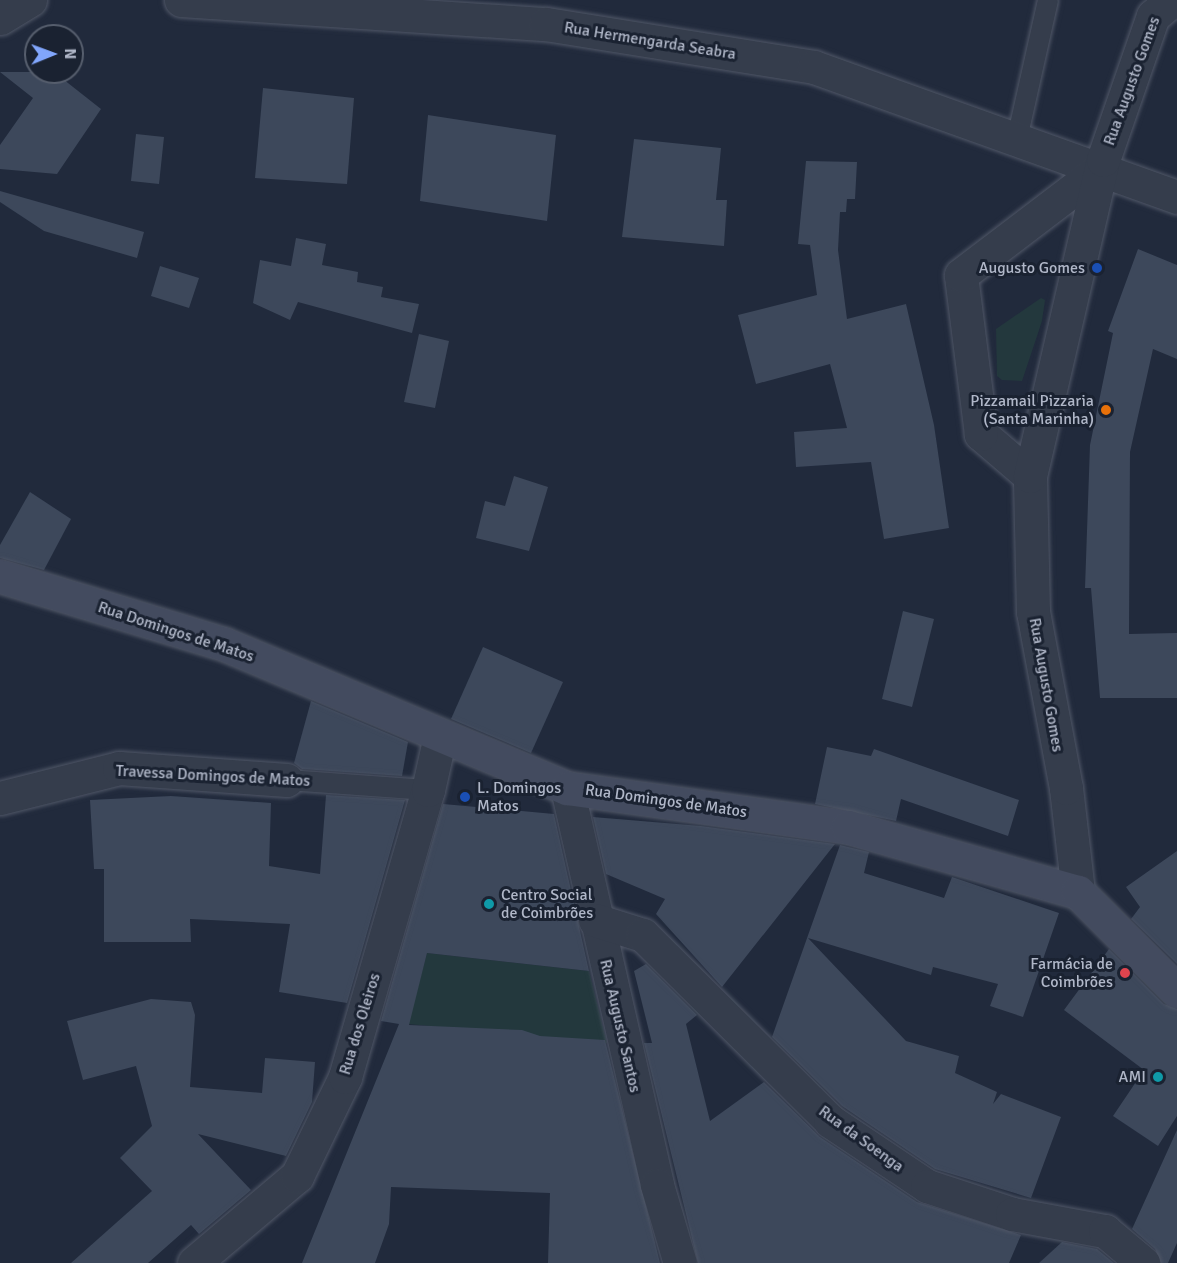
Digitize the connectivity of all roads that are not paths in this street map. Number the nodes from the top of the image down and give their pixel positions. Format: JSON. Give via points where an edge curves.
{"nodes":[{"id":1,"x":30,"y":0,"type":"edge"},
{"id":2,"x":181,"y":0,"type":"edge"},
{"id":3,"x":1047,"y":0,"type":"edge"},
{"id":4,"x":1172,"y":0,"type":"edge"},
{"id":5,"x":0,"y":18,"type":"edge"},
{"id":6,"x":1017,"y":139,"type":"junction"},
{"id":7,"x":1100,"y":169,"type":"junction"},
{"id":8,"x":1177,"y":196,"type":"edge"},
{"id":9,"x":1030,"y":476,"type":"junction"},
{"id":10,"x":0,"y":576,"type":"edge"},
{"id":11,"x":440,"y":736,"type":"junction"},
{"id":12,"x":287,"y":780,"type":"joint"},
{"id":13,"x":567,"y":788,"type":"junction"},
{"id":14,"x":428,"y":790,"type":"junction"},
{"id":15,"x":0,"y":798,"type":"edge"},
{"id":16,"x":1078,"y":892,"type":"junction"},
{"id":17,"x":595,"y":920,"type":"junction"},
{"id":18,"x":1177,"y":991,"type":"edge"},
{"id":19,"x":194,"y":1263,"type":"edge"},
{"id":20,"x":680,"y":1263,"type":"edge"},
{"id":21,"x":1143,"y":1263,"type":"edge"}],
"edges":[{"from":1,"to":5,"type":"street"},
{"from":2,"to":6,"type":"street","name":"Rua Hermengarda Seabra","via":[[546,24],[814,67]]},
{"from":3,"to":6,"type":"lane"},
{"from":4,"to":7,"type":"street","name":"Rua Augusto Gomes","via":[[1153,16]]},
{"from":6,"to":7,"type":"street","name":"Rua Hermengarda Seabra"},
{"from":7,"to":8,"type":"street","name":"Rua Hermengarda Seabra"},
{"from":7,"to":9,"type":"street","name":"Rua Augusto Gomes"},
{"from":7,"to":9,"type":"street","via":[[961,274],[981,434]]},
{"from":9,"to":16,"type":"street","name":"Rua Augusto Gomes","via":[[1033,612]]},
{"from":10,"to":11,"type":"main road","name":"Rua Domingos de Matos","via":[[224,644]]},
{"from":11,"to":13,"type":"main road","name":"Rua Domingos de Matos"},
{"from":11,"to":14,"type":"street","name":"Rua dos Oleiros"},
{"from":12,"to":14,"type":"lane","name":"Travessa Domingos de Matos"},
{"from":12,"to":15,"type":"street","name":"Travessa Domingos de Matos","via":[[119,768]]},
{"from":13,"to":16,"type":"main road","name":"Rua Domingos de Matos","via":[[849,827]]},
{"from":13,"to":17,"type":"street","name":"Rua Augusto Santos"},
{"from":14,"to":19,"type":"street","name":"Rua dos Oleiros","via":[[345,1077],[297,1176]]},
{"from":16,"to":18,"type":"main road","name":"Rua Domingos de Matos"},
{"from":17,"to":20,"type":"street","name":"Rua Augusto Santos"},
{"from":17,"to":21,"type":"street","name":"Rua da Soenga","via":[[643,935],[830,1120],[927,1186],[1012,1214],[1105,1231]]}]}
